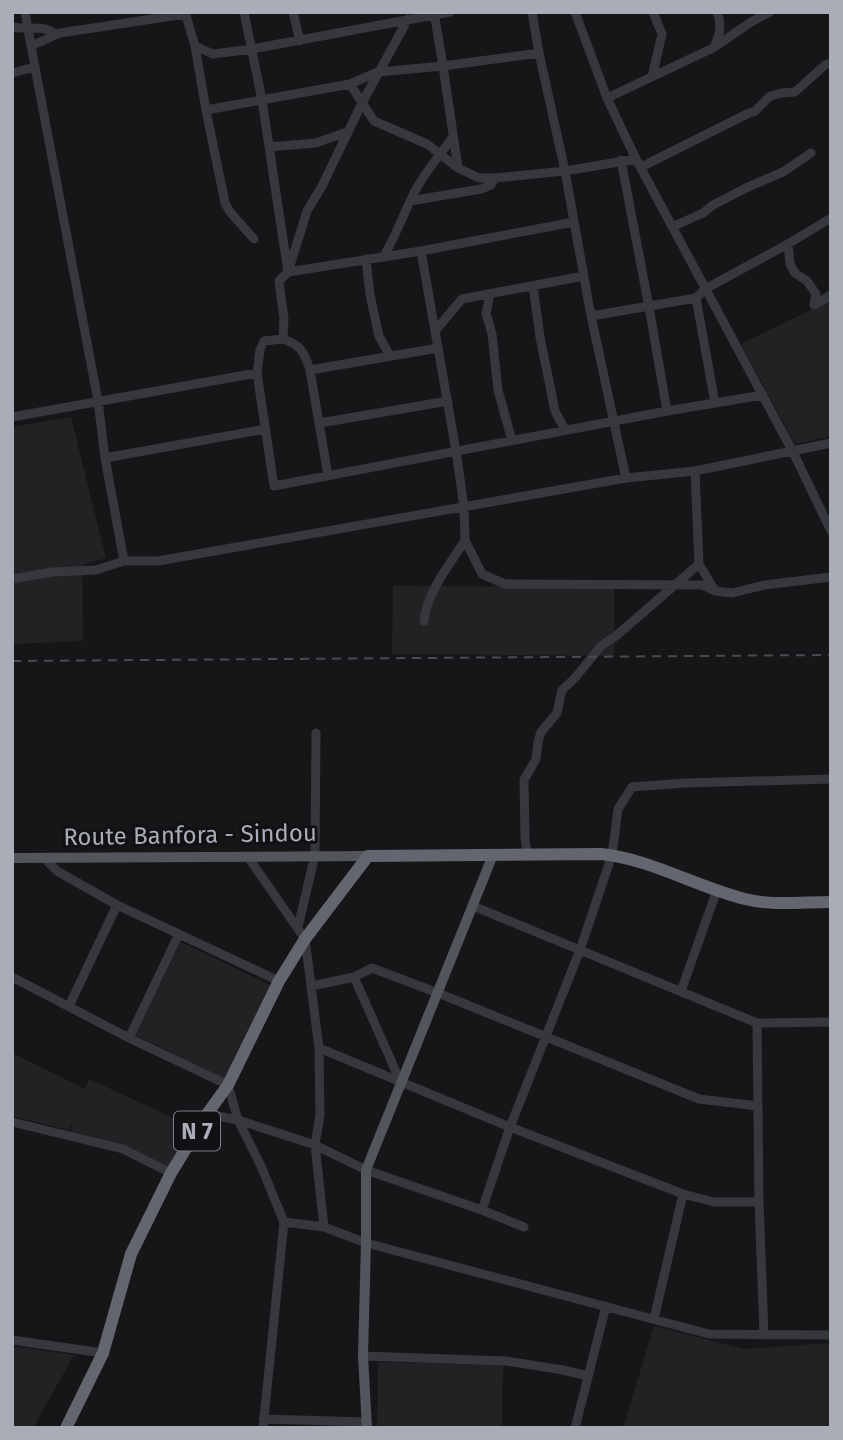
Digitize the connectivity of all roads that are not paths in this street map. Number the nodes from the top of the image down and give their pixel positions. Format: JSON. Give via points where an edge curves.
{"nodes":[{"id":1,"x":24,"y":12,"type":"edge"},
{"id":2,"x":244,"y":12,"type":"edge"},
{"id":3,"x":293,"y":12,"type":"edge"},
{"id":4,"x":450,"y":12,"type":"edge"},
{"id":5,"x":531,"y":12,"type":"edge"},
{"id":6,"x":575,"y":12,"type":"edge"},
{"id":7,"x":653,"y":12,"type":"edge"},
{"id":8,"x":717,"y":12,"type":"edge"},
{"id":9,"x":770,"y":12,"type":"edge"},
{"id":10,"x":185,"y":13,"type":"edge"},
{"id":11,"x":434,"y":14,"type":"edge"},
{"id":12,"x":408,"y":19,"type":"junction"},
{"id":13,"x":12,"y":27,"type":"edge"},
{"id":14,"x":27,"y":29,"type":"junction"},
{"id":15,"x":55,"y":34,"type":"junction"},
{"id":16,"x":299,"y":41,"type":"junction"},
{"id":17,"x":31,"y":46,"type":"junction"},
{"id":18,"x":195,"y":46,"type":"junction"},
{"id":19,"x":713,"y":48,"type":"junction"},
{"id":20,"x":252,"y":49,"type":"junction"},
{"id":21,"x":539,"y":53,"type":"junction"},
{"id":22,"x":831,"y":63,"type":"edge"},
{"id":23,"x":443,"y":66,"type":"junction"},
{"id":24,"x":35,"y":67,"type":"junction"},
{"id":25,"x":378,"y":72,"type":"junction"},
{"id":26,"x":12,"y":73,"type":"edge"},
{"id":27,"x":652,"y":77,"type":"junction"},
{"id":28,"x":350,"y":85,"type":"junction"},
{"id":29,"x":607,"y":98,"type":"junction"},
{"id":30,"x":262,"y":100,"type":"junction"},
{"id":31,"x":362,"y":103,"type":"junction"},
{"id":32,"x":206,"y":110,"type":"junction"},
{"id":33,"x":374,"y":121,"type":"junction"},
{"id":34,"x":348,"y":130,"type":"junction"},
{"id":35,"x":453,"y":137,"type":"junction"},
{"id":36,"x":427,"y":144,"type":"junction"},
{"id":37,"x":269,"y":147,"type":"junction"},
{"id":38,"x":811,"y":153,"type":"dead end"},
{"id":39,"x":440,"y":155,"type":"junction"},
{"id":40,"x":621,"y":160,"type":"junction"},
{"id":41,"x":638,"y":163,"type":"junction"},
{"id":42,"x":457,"y":168,"type":"junction"},
{"id":43,"x":428,"y":169,"type":"junction"},
{"id":44,"x":565,"y":171,"type":"junction"},
{"id":45,"x":495,"y":178,"type":"junction"},
{"id":46,"x":410,"y":201,"type":"junction"},
{"id":47,"x":831,"y":218,"type":"edge"},
{"id":48,"x":575,"y":222,"type":"junction"},
{"id":49,"x":672,"y":227,"type":"junction"},
{"id":50,"x":254,"y":239,"type":"dead end"},
{"id":51,"x":788,"y":244,"type":"junction"},
{"id":52,"x":421,"y":251,"type":"junction"},
{"id":53,"x":384,"y":256,"type":"junction"},
{"id":54,"x":366,"y":259,"type":"junction"},
{"id":55,"x":288,"y":272,"type":"junction"},
{"id":56,"x":584,"y":276,"type":"junction"},
{"id":57,"x":533,"y":286,"type":"junction"},
{"id":58,"x":705,"y":289,"type":"junction"},
{"id":59,"x":490,"y":294,"type":"junction"},
{"id":60,"x":831,"y":295,"type":"edge"},
{"id":61,"x":696,"y":298,"type":"junction"},
{"id":62,"x":649,"y":307,"type":"junction"},
{"id":63,"x":591,"y":316,"type":"junction"},
{"id":64,"x":435,"y":331,"type":"junction"},
{"id":65,"x":283,"y":339,"type":"junction"},
{"id":66,"x":438,"y":348,"type":"junction"},
{"id":67,"x":390,"y":356,"type":"junction"},
{"id":68,"x":310,"y":370,"type":"junction"},
{"id":69,"x":257,"y":373,"type":"junction"},
{"id":70,"x":763,"y":396,"type":"junction"},
{"id":71,"x":98,"y":401,"type":"junction"},
{"id":72,"x":448,"y":401,"type":"junction"},
{"id":73,"x":715,"y":403,"type":"junction"},
{"id":74,"x":667,"y":411,"type":"junction"},
{"id":75,"x":12,"y":417,"type":"edge"},
{"id":76,"x":613,"y":421,"type":"junction"},
{"id":77,"x":320,"y":423,"type":"junction"},
{"id":78,"x":266,"y":429,"type":"junction"},
{"id":79,"x":565,"y":430,"type":"junction"},
{"id":80,"x":512,"y":441,"type":"junction"},
{"id":81,"x":831,"y":443,"type":"edge"},
{"id":82,"x":456,"y":451,"type":"junction"},
{"id":83,"x":793,"y":452,"type":"junction"},
{"id":84,"x":105,"y":458,"type":"junction"},
{"id":85,"x":695,"y":471,"type":"junction"},
{"id":86,"x":328,"y":476,"type":"junction"},
{"id":87,"x":626,"y":478,"type":"junction"},
{"id":88,"x":464,"y":507,"type":"junction"},
{"id":89,"x":831,"y":531,"type":"edge"},
{"id":90,"x":465,"y":540,"type":"junction"},
{"id":91,"x":124,"y":561,"type":"junction"},
{"id":92,"x":699,"y":564,"type":"junction"},
{"id":93,"x":831,"y":576,"type":"edge"},
{"id":94,"x":12,"y":579,"type":"edge"},
{"id":95,"x":675,"y":585,"type":"junction"},
{"id":96,"x":715,"y":591,"type":"junction"},
{"id":97,"x":424,"y":621,"type":"dead end"},
{"id":98,"x":316,"y":733,"type":"dead end"},
{"id":99,"x":831,"y":779,"type":"edge"},
{"id":100,"x":527,"y":854,"type":"junction"},
{"id":101,"x":315,"y":855,"type":"junction"},
{"id":102,"x":493,"y":855,"type":"junction"},
{"id":103,"x":612,"y":855,"type":"junction"},
{"id":104,"x":368,"y":856,"type":"junction"},
{"id":105,"x":248,"y":857,"type":"junction"},
{"id":106,"x":12,"y":858,"type":"edge"},
{"id":107,"x":44,"y":858,"type":"junction"},
{"id":108,"x":717,"y":890,"type":"junction"},
{"id":109,"x":831,"y":902,"type":"edge"},
{"id":110,"x":117,"y":905,"type":"junction"},
{"id":111,"x":472,"y":906,"type":"junction"},
{"id":112,"x":298,"y":927,"type":"junction"},
{"id":113,"x":179,"y":934,"type":"junction"},
{"id":114,"x":305,"y":939,"type":"junction"},
{"id":115,"x":580,"y":950,"type":"junction"},
{"id":116,"x":12,"y":976,"type":"edge"},
{"id":117,"x":354,"y":977,"type":"junction"},
{"id":118,"x":279,"y":981,"type":"junction"},
{"id":119,"x":312,"y":986,"type":"junction"},
{"id":120,"x":681,"y":991,"type":"junction"},
{"id":121,"x":438,"y":993,"type":"junction"},
{"id":122,"x":69,"y":1006,"type":"junction"},
{"id":123,"x":831,"y":1022,"type":"edge"},
{"id":124,"x":757,"y":1023,"type":"junction"},
{"id":125,"x":129,"y":1038,"type":"junction"},
{"id":126,"x":546,"y":1038,"type":"junction"},
{"id":127,"x":319,"y":1048,"type":"junction"},
{"id":128,"x":401,"y":1083,"type":"junction"},
{"id":129,"x":228,"y":1085,"type":"junction"},
{"id":130,"x":758,"y":1107,"type":"junction"},
{"id":131,"x":207,"y":1114,"type":"junction"},
{"id":132,"x":238,"y":1120,"type":"junction"},
{"id":133,"x":12,"y":1122,"type":"edge"},
{"id":134,"x":510,"y":1127,"type":"junction"},
{"id":135,"x":316,"y":1145,"type":"junction"},
{"id":136,"x":366,"y":1170,"type":"junction"},
{"id":137,"x":171,"y":1173,"type":"junction"},
{"id":138,"x":683,"y":1194,"type":"junction"},
{"id":139,"x":759,"y":1202,"type":"junction"},
{"id":140,"x":482,"y":1210,"type":"junction"},
{"id":141,"x":284,"y":1222,"type":"junction"},
{"id":142,"x":324,"y":1227,"type":"junction"},
{"id":143,"x":524,"y":1227,"type":"dead end"},
{"id":144,"x":366,"y":1243,"type":"junction"},
{"id":145,"x":606,"y":1306,"type":"junction"},
{"id":146,"x":654,"y":1319,"type":"junction"},
{"id":147,"x":764,"y":1335,"type":"junction"},
{"id":148,"x":831,"y":1335,"type":"edge"},
{"id":149,"x":12,"y":1340,"type":"edge"},
{"id":150,"x":103,"y":1353,"type":"junction"},
{"id":151,"x":363,"y":1356,"type":"junction"},
{"id":152,"x":588,"y":1376,"type":"junction"},
{"id":153,"x":263,"y":1424,"type":"edge"},
{"id":154,"x":367,"y":1425,"type":"edge"},
{"id":155,"x":66,"y":1428,"type":"edge"},
{"id":156,"x":575,"y":1428,"type":"edge"}],
"edges":[{"from":1,"to":14,"type":"street"},
{"from":2,"to":20,"type":"street"},
{"from":3,"to":16,"type":"street"},
{"from":4,"to":11,"type":"street"},
{"from":5,"to":21,"type":"street"},
{"from":6,"to":29,"type":"street"},
{"from":7,"to":27,"type":"street","via":[[662,34]]},
{"from":8,"to":19,"type":"street","via":[[720,35]]},
{"from":9,"to":19,"type":"street"},
{"from":10,"to":15,"type":"street"},
{"from":10,"to":18,"type":"street"},
{"from":11,"to":12,"type":"street"},
{"from":11,"to":23,"type":"street"},
{"from":12,"to":16,"type":"street"},
{"from":12,"to":25,"type":"street"},
{"from":13,"to":14,"type":"street"},
{"from":14,"to":15,"type":"street","via":[[44,28]]},
{"from":14,"to":17,"type":"street"},
{"from":15,"to":17,"type":"street"},
{"from":16,"to":20,"type":"street"},
{"from":17,"to":24,"type":"street"},
{"from":18,"to":20,"type":"street","via":[[213,54]]},
{"from":18,"to":32,"type":"street"},
{"from":19,"to":27,"type":"street"},
{"from":20,"to":30,"type":"street"},
{"from":21,"to":23,"type":"street"},
{"from":21,"to":44,"type":"street"},
{"from":22,"to":41,"type":"street","via":[[795,92],[770,96],[755,111]]},
{"from":23,"to":25,"type":"street"},
{"from":23,"to":35,"type":"street"},
{"from":24,"to":26,"type":"street"},
{"from":24,"to":71,"type":"street"},
{"from":25,"to":28,"type":"street"},
{"from":25,"to":31,"type":"street"},
{"from":27,"to":29,"type":"street"},
{"from":28,"to":30,"type":"street"},
{"from":28,"to":31,"type":"street"},
{"from":29,"to":41,"type":"street"},
{"from":30,"to":32,"type":"street"},
{"from":30,"to":37,"type":"street"},
{"from":31,"to":33,"type":"street"},
{"from":31,"to":34,"type":"street"},
{"from":32,"to":50,"type":"street","via":[[225,203]]},
{"from":33,"to":34,"type":"street","via":[[360,120]]},
{"from":33,"to":36,"type":"street"},
{"from":34,"to":37,"type":"street","via":[[316,143]]},
{"from":34,"to":55,"type":"street","via":[[307,211]]},
{"from":35,"to":39,"type":"street"},
{"from":35,"to":42,"type":"street"},
{"from":36,"to":39,"type":"street"},
{"from":36,"to":43,"type":"street"},
{"from":37,"to":55,"type":"street"},
{"from":38,"to":49,"type":"street","via":[[783,172]]},
{"from":39,"to":42,"type":"street"},
{"from":39,"to":43,"type":"street"},
{"from":40,"to":41,"type":"street"},
{"from":40,"to":44,"type":"street"},
{"from":40,"to":62,"type":"street"},
{"from":41,"to":49,"type":"street"},
{"from":42,"to":45,"type":"street","via":[[479,178]]},
{"from":43,"to":46,"type":"street"},
{"from":44,"to":45,"type":"street"},
{"from":44,"to":48,"type":"street"},
{"from":45,"to":46,"type":"street","via":[[481,189]]},
{"from":46,"to":53,"type":"street"},
{"from":47,"to":51,"type":"street"},
{"from":48,"to":52,"type":"street"},
{"from":48,"to":56,"type":"street"},
{"from":49,"to":58,"type":"street"},
{"from":51,"to":58,"type":"street"},
{"from":51,"to":60,"type":"street","via":[[795,274],[816,294],[814,305]]},
{"from":52,"to":53,"type":"street"},
{"from":52,"to":64,"type":"street"},
{"from":53,"to":54,"type":"street"},
{"from":54,"to":55,"type":"street"},
{"from":54,"to":67,"type":"street","via":[[379,336]]},
{"from":55,"to":65,"type":"street","via":[[279,281]]},
{"from":56,"to":57,"type":"street"},
{"from":56,"to":63,"type":"street"},
{"from":57,"to":59,"type":"street"},
{"from":57,"to":79,"type":"street","via":[[555,411]]},
{"from":58,"to":61,"type":"street"},
{"from":58,"to":70,"type":"street"},
{"from":59,"to":64,"type":"street","via":[[462,299]]},
{"from":59,"to":80,"type":"street","via":[[486,313],[498,390]]},
{"from":61,"to":62,"type":"street"},
{"from":61,"to":73,"type":"street"},
{"from":62,"to":63,"type":"street"},
{"from":62,"to":74,"type":"street"},
{"from":63,"to":76,"type":"street"},
{"from":64,"to":66,"type":"street"},
{"from":65,"to":68,"type":"street","via":[[301,349]]},
{"from":65,"to":69,"type":"street","via":[[264,341]]},
{"from":66,"to":67,"type":"street"},
{"from":66,"to":72,"type":"street"},
{"from":67,"to":68,"type":"street"},
{"from":68,"to":77,"type":"street"},
{"from":69,"to":71,"type":"street"},
{"from":69,"to":78,"type":"street"},
{"from":70,"to":73,"type":"street"},
{"from":70,"to":83,"type":"street"},
{"from":71,"to":75,"type":"street"},
{"from":71,"to":84,"type":"street"},
{"from":72,"to":77,"type":"street"},
{"from":72,"to":82,"type":"street"},
{"from":73,"to":74,"type":"street"},
{"from":74,"to":76,"type":"street"},
{"from":76,"to":79,"type":"street"},
{"from":76,"to":87,"type":"street"},
{"from":77,"to":86,"type":"street"},
{"from":78,"to":84,"type":"street"},
{"from":78,"to":86,"type":"street","via":[[274,486]]},
{"from":79,"to":80,"type":"street"},
{"from":80,"to":82,"type":"street"},
{"from":81,"to":83,"type":"street"},
{"from":82,"to":86,"type":"street"},
{"from":82,"to":88,"type":"street"},
{"from":83,"to":85,"type":"street"},
{"from":83,"to":89,"type":"street"},
{"from":84,"to":91,"type":"street"},
{"from":85,"to":87,"type":"street"},
{"from":85,"to":92,"type":"street"},
{"from":87,"to":88,"type":"street"},
{"from":88,"to":90,"type":"street"},
{"from":88,"to":91,"type":"street","via":[[158,561]]},
{"from":90,"to":95,"type":"street","via":[[482,574],[505,584]]},
{"from":90,"to":97,"type":"street","via":[[430,595]]},
{"from":91,"to":94,"type":"street","via":[[96,570]]},
{"from":92,"to":95,"type":"street"},
{"from":92,"to":96,"type":"street"},
{"from":93,"to":96,"type":"street","via":[[732,593]]},
{"from":95,"to":96,"type":"street"},
{"from":95,"to":100,"type":"street","via":[[602,645],[562,690],[557,713],[541,732],[536,760],[524,780]]},
{"from":98,"to":101,"type":"street"},
{"from":99,"to":103,"type":"street","via":[[632,787],[618,809]]},
{"from":100,"to":102,"type":"highway"},
{"from":100,"to":103,"type":"highway"},
{"from":101,"to":104,"type":"main road","name":"Route Banfora - Sindou"},
{"from":101,"to":105,"type":"main road","name":"Route Banfora - Sindou"},
{"from":101,"to":112,"type":"street"},
{"from":102,"to":104,"type":"highway"},
{"from":102,"to":111,"type":"main road"},
{"from":103,"to":108,"type":"highway"},
{"from":103,"to":115,"type":"street"},
{"from":104,"to":114,"type":"highway","number":"N 7"},
{"from":105,"to":107,"type":"main road","name":"Route Banfora - Sindou"},
{"from":105,"to":112,"type":"street"},
{"from":106,"to":107,"type":"main road","name":"Route Banfora - Sindou"},
{"from":107,"to":110,"type":"street","via":[[57,871]]},
{"from":108,"to":109,"type":"highway","via":[[760,902]]},
{"from":108,"to":120,"type":"street"},
{"from":110,"to":113,"type":"street"},
{"from":110,"to":122,"type":"street"},
{"from":111,"to":115,"type":"street"},
{"from":111,"to":121,"type":"main road"},
{"from":112,"to":114,"type":"street"},
{"from":113,"to":118,"type":"street"},
{"from":113,"to":125,"type":"street"},
{"from":114,"to":118,"type":"highway","number":"N 7"},
{"from":114,"to":119,"type":"street"},
{"from":115,"to":120,"type":"street"},
{"from":115,"to":126,"type":"street"},
{"from":116,"to":122,"type":"street"},
{"from":117,"to":119,"type":"street"},
{"from":117,"to":121,"type":"street","via":[[372,968]]},
{"from":117,"to":128,"type":"street"},
{"from":118,"to":129,"type":"highway","number":"N 7"},
{"from":119,"to":127,"type":"street"},
{"from":120,"to":124,"type":"street"},
{"from":121,"to":126,"type":"street"},
{"from":121,"to":128,"type":"main road"},
{"from":122,"to":125,"type":"street"},
{"from":123,"to":124,"type":"street"},
{"from":124,"to":130,"type":"street"},
{"from":125,"to":129,"type":"street"},
{"from":126,"to":130,"type":"street","via":[[699,1099]]},
{"from":126,"to":134,"type":"street"},
{"from":127,"to":128,"type":"street"},
{"from":127,"to":135,"type":"street"},
{"from":128,"to":134,"type":"street"},
{"from":128,"to":136,"type":"main road"},
{"from":129,"to":131,"type":"highway","number":"N 7"},
{"from":129,"to":132,"type":"street"},
{"from":130,"to":139,"type":"street"},
{"from":131,"to":132,"type":"street"},
{"from":131,"to":137,"type":"highway","number":"N 7"},
{"from":132,"to":135,"type":"street"},
{"from":132,"to":141,"type":"street"},
{"from":133,"to":137,"type":"street","via":[[122,1149]]},
{"from":134,"to":138,"type":"street"},
{"from":134,"to":140,"type":"street"},
{"from":135,"to":136,"type":"street"},
{"from":135,"to":142,"type":"street"},
{"from":136,"to":140,"type":"street"},
{"from":136,"to":144,"type":"main road"},
{"from":137,"to":150,"type":"highway","number":"N 7","via":[[131,1254]]},
{"from":138,"to":139,"type":"street","via":[[714,1202]]},
{"from":138,"to":146,"type":"street"},
{"from":139,"to":147,"type":"street"},
{"from":140,"to":143,"type":"street"},
{"from":141,"to":142,"type":"street"},
{"from":141,"to":153,"type":"street"},
{"from":142,"to":144,"type":"street"},
{"from":144,"to":145,"type":"street"},
{"from":144,"to":151,"type":"main road"},
{"from":145,"to":146,"type":"street"},
{"from":145,"to":152,"type":"street"},
{"from":146,"to":147,"type":"street","via":[[709,1334]]},
{"from":147,"to":148,"type":"street"},
{"from":149,"to":150,"type":"street"},
{"from":150,"to":155,"type":"highway","number":"N 7"},
{"from":151,"to":152,"type":"street","via":[[506,1361]]},
{"from":151,"to":154,"type":"main road"},
{"from":152,"to":156,"type":"street"},
{"from":153,"to":154,"type":"street"}]}
